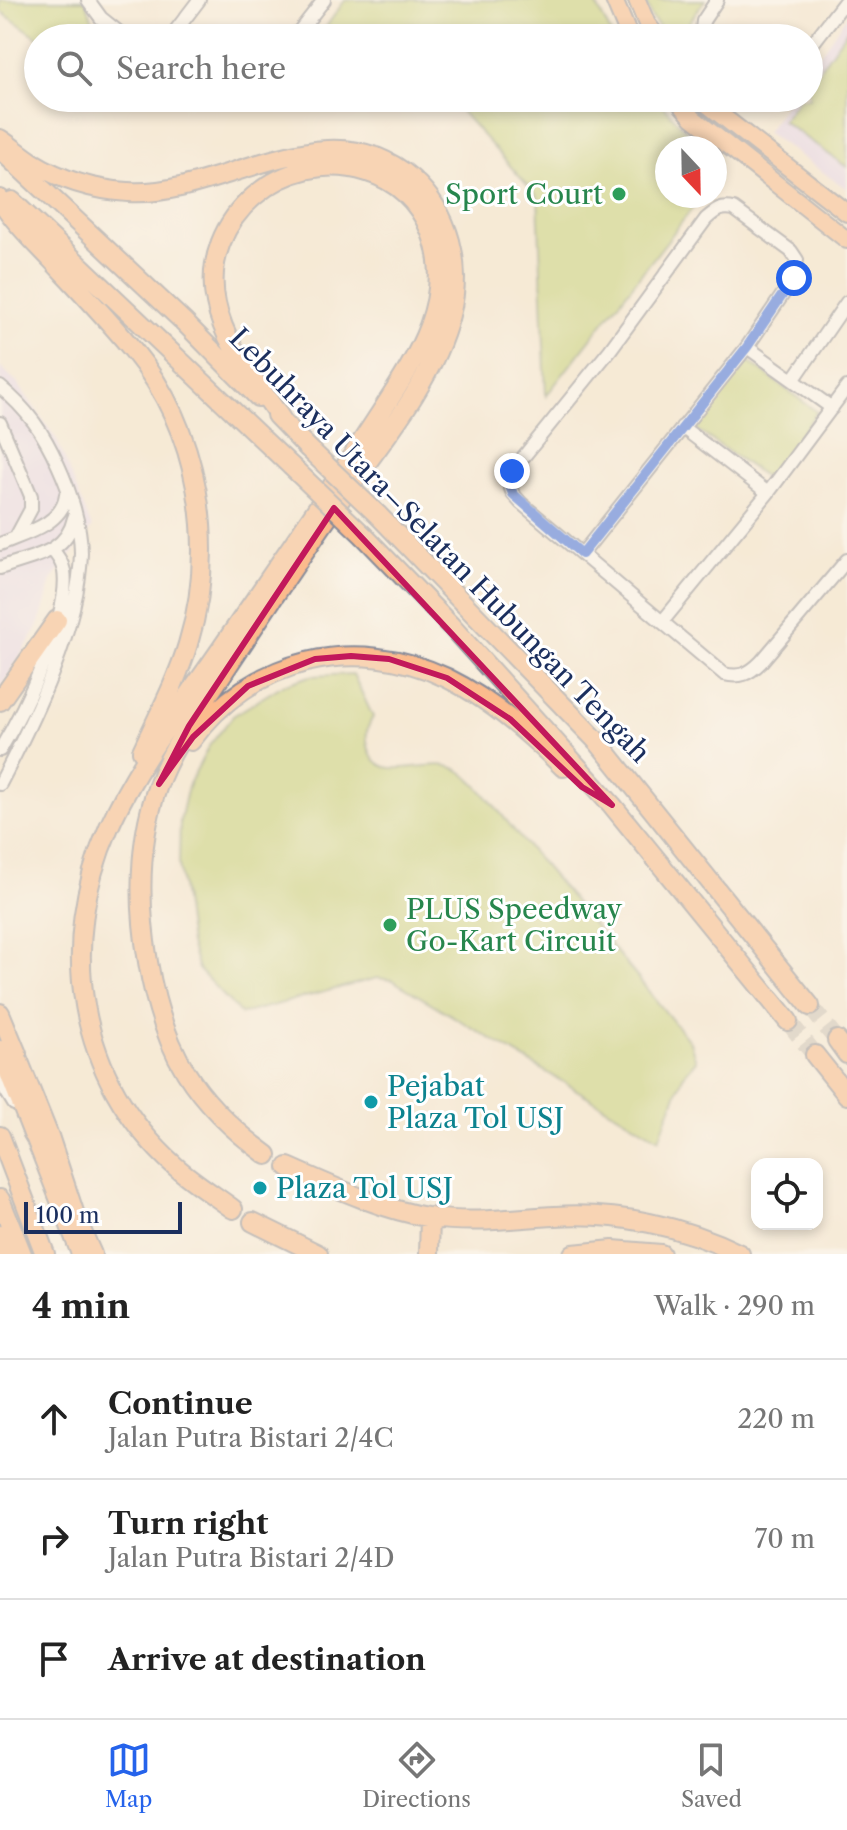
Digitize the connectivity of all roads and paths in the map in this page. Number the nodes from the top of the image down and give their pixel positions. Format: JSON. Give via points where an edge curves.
{"nodes":[{"id":1,"x":88,"y":0,"type":"edge"},
{"id":2,"x":199,"y":0,"type":"edge"},
{"id":3,"x":324,"y":0,"type":"edge"},
{"id":4,"x":614,"y":0,"type":"edge"},
{"id":5,"x":637,"y":0,"type":"edge"},
{"id":6,"x":717,"y":0,"type":"edge"},
{"id":7,"x":846,"y":0,"type":"edge"},
{"id":8,"x":108,"y":24,"type":"edge"},
{"id":9,"x":181,"y":24,"type":"edge"},
{"id":10,"x":305,"y":24,"type":"edge"},
{"id":11,"x":624,"y":24,"type":"edge"},
{"id":12,"x":647,"y":24,"type":"edge"},
{"id":13,"x":703,"y":24,"type":"edge"},
{"id":14,"x":823,"y":30,"type":"edge"},
{"id":15,"x":688,"y":112,"type":"edge"},
{"id":16,"x":717,"y":112,"type":"edge"},
{"id":17,"x":0,"y":139,"type":"edge"},
{"id":18,"x":0,"y":150,"type":"edge"},
{"id":19,"x":0,"y":190,"type":"edge"},
{"id":20,"x":0,"y":199,"type":"edge"},
{"id":21,"x":847,"y":213,"type":"edge"},
{"id":22,"x":847,"y":240,"type":"edge"},
{"id":23,"x":847,"y":302,"type":"edge"},
{"id":24,"x":747,"y":347,"type":"junction"},
{"id":25,"x":794,"y":379,"type":"junction"},
{"id":26,"x":847,"y":387,"type":"edge"},
{"id":27,"x":1,"y":389,"type":"edge"},
{"id":28,"x":832,"y":408,"type":"junction"},
{"id":29,"x":283,"y":422,"type":"junction"},
{"id":30,"x":0,"y":423,"type":"edge"},
{"id":31,"x":682,"y":427,"type":"junction"},
{"id":32,"x":65,"y":479,"type":"junction"},
{"id":33,"x":768,"y":493,"type":"junction"},
{"id":34,"x":75,"y":515,"type":"junction"},
{"id":35,"x":16,"y":537,"type":"junction"},
{"id":36,"x":0,"y":544,"type":"edge"},
{"id":37,"x":52,"y":550,"type":"junction"},
{"id":38,"x":582,"y":554,"type":"junction"},
{"id":39,"x":847,"y":560,"type":"edge"},
{"id":40,"x":0,"y":568,"type":"edge"},
{"id":41,"x":57,"y":620,"type":"junction"},
{"id":42,"x":662,"y":622,"type":"junction"},
{"id":43,"x":0,"y":701,"type":"edge"},
{"id":44,"x":0,"y":750,"type":"edge"},
{"id":45,"x":0,"y":784,"type":"edge"},
{"id":46,"x":159,"y":784,"type":"junction"},
{"id":47,"x":128,"y":791,"type":"junction"},
{"id":48,"x":612,"y":805,"type":"junction"},
{"id":49,"x":0,"y":1001,"type":"edge"},
{"id":50,"x":810,"y":1006,"type":"tunnel mouth"},
{"id":51,"x":0,"y":1013,"type":"edge"},
{"id":52,"x":788,"y":1021,"type":"tunnel mouth"},
{"id":53,"x":9,"y":1052,"type":"edge"},
{"id":54,"x":815,"y":1055,"type":"tunnel mouth"},
{"id":55,"x":0,"y":1081,"type":"edge"},
{"id":56,"x":847,"y":1095,"type":"edge"},
{"id":57,"x":33,"y":1134,"type":"junction"},
{"id":58,"x":0,"y":1136,"type":"edge"},
{"id":59,"x":267,"y":1155,"type":"dead end"},
{"id":60,"x":288,"y":1167,"type":"dead end"},
{"id":61,"x":0,"y":1199,"type":"edge"},
{"id":62,"x":233,"y":1209,"type":"dead end"},
{"id":63,"x":430,"y":1217,"type":"junction"},
{"id":64,"x":253,"y":1222,"type":"dead end"},
{"id":65,"x":0,"y":1235,"type":"edge"},
{"id":66,"x":7,"y":1254,"type":"edge"},
{"id":67,"x":22,"y":1254,"type":"edge"},
{"id":68,"x":45,"y":1254,"type":"edge"},
{"id":69,"x":80,"y":1254,"type":"edge"},
{"id":70,"x":93,"y":1254,"type":"edge"},
{"id":71,"x":318,"y":1254,"type":"edge"},
{"id":72,"x":429,"y":1254,"type":"edge"},
{"id":73,"x":573,"y":1254,"type":"edge"},
{"id":74,"x":661,"y":1254,"type":"edge"},
{"id":75,"x":740,"y":1254,"type":"edge"}],
"edges":[{"from":1,"to":8,"type":"street"},
{"from":2,"to":9,"type":"street"},
{"from":3,"to":10,"type":"street"},
{"from":4,"to":11,"type":"main road"},
{"from":5,"to":12,"type":"main road"},
{"from":6,"to":13,"type":"street"},
{"from":7,"to":14,"type":"street"},
{"from":15,"to":22,"type":"main road"},
{"from":16,"to":21,"type":"main road"},
{"from":17,"to":46,"type":"highway","via":[[77,184],[129,192],[188,185],[306,152],[351,151],[383,160],[411,178],[429,197],[449,236],[455,290],[437,356],[302,552],[198,713]]},
{"from":18,"to":29,"type":"highway","name":"Lebuhraya Utara–Selatan Hubungan Tengah"},
{"from":19,"to":48,"type":"highway","name":"Lebuhraya Utara–Selatan Hubungan Tengah","bridge":true,"via":[[364,536]]},
{"from":20,"to":47,"type":"highway","via":[[152,375],[182,433],[192,470],[201,546],[193,622]]},
{"from":23,"to":25,"type":"street"},
{"from":24,"to":25,"type":"street"},
{"from":24,"to":31,"type":"street"},
{"from":24,"to":38,"type":"street","via":[[794,278],[797,260],[765,230],[727,207],[706,219],[512,471],[508,481],[513,494]]},
{"from":25,"to":28,"type":"street"},
{"from":26,"to":28,"type":"street"},
{"from":27,"to":32,"type":"street","via":[[45,436]]},
{"from":28,"to":33,"type":"street"},
{"from":29,"to":47,"type":"highway","via":[[236,353],[217,308],[214,264],[221,242],[233,217],[273,181],[323,165],[366,171],[412,199],[431,234],[440,285],[431,322],[359,447]]},
{"from":29,"to":50,"type":"highway","name":"Lebuhraya Utara–Selatan Hubungan Tengah","bridge":true,"via":[[598,742]]},
{"from":30,"to":35,"type":"street","via":[[31,496],[31,509]]},
{"from":31,"to":33,"type":"street"},
{"from":31,"to":38,"type":"street"},
{"from":32,"to":34,"type":"street"},
{"from":32,"to":35,"type":"street","via":[[61,512]]},
{"from":33,"to":42,"type":"street"},
{"from":34,"to":37,"type":"street","via":[[71,532]]},
{"from":34,"to":45,"type":"street","via":[[79,575],[68,626]]},
{"from":35,"to":36,"type":"street"},
{"from":37,"to":40,"type":"street"},
{"from":37,"to":41,"type":"street","via":[[65,580]]},
{"from":38,"to":42,"type":"street"},
{"from":39,"to":42,"type":"street","via":[[746,674],[724,674]]},
{"from":41,"to":43,"type":"highway"},
{"from":41,"to":44,"type":"street"},
{"from":46,"to":48,"type":"highway","via":[[212,716],[248,686],[283,668],[351,656],[389,659],[447,678],[510,719],[582,787]]},
{"from":46,"to":59,"type":"highway","via":[[143,847],[140,907],[154,1001],[164,1032],[196,1089]]},
{"from":47,"to":62,"type":"highway","via":[[110,824],[87,896],[81,946],[84,1009],[93,1045],[126,1110],[149,1139]]},
{"from":48,"to":52,"type":"highway","name":"Lebuhraya Utara–Selatan Hubungan Tengah"},
{"from":49,"to":53,"type":"street"},
{"from":51,"to":53,"type":"highway"},
{"from":53,"to":57,"type":"highway"},
{"from":53,"to":70,"type":"main road","via":[[50,1136]]},
{"from":54,"to":56,"type":"highway"},
{"from":55,"to":57,"type":"street"},
{"from":57,"to":69,"type":"main road"},
{"from":58,"to":68,"type":"highway"},
{"from":60,"to":63,"type":"highway"},
{"from":61,"to":67,"type":"highway"},
{"from":63,"to":72,"type":"highway"},
{"from":63,"to":75,"type":"highway","via":[[495,1221],[594,1215],[693,1235]]},
{"from":64,"to":71,"type":"highway"},
{"from":65,"to":66,"type":"highway"},
{"from":73,"to":74,"type":"highway"}]}
